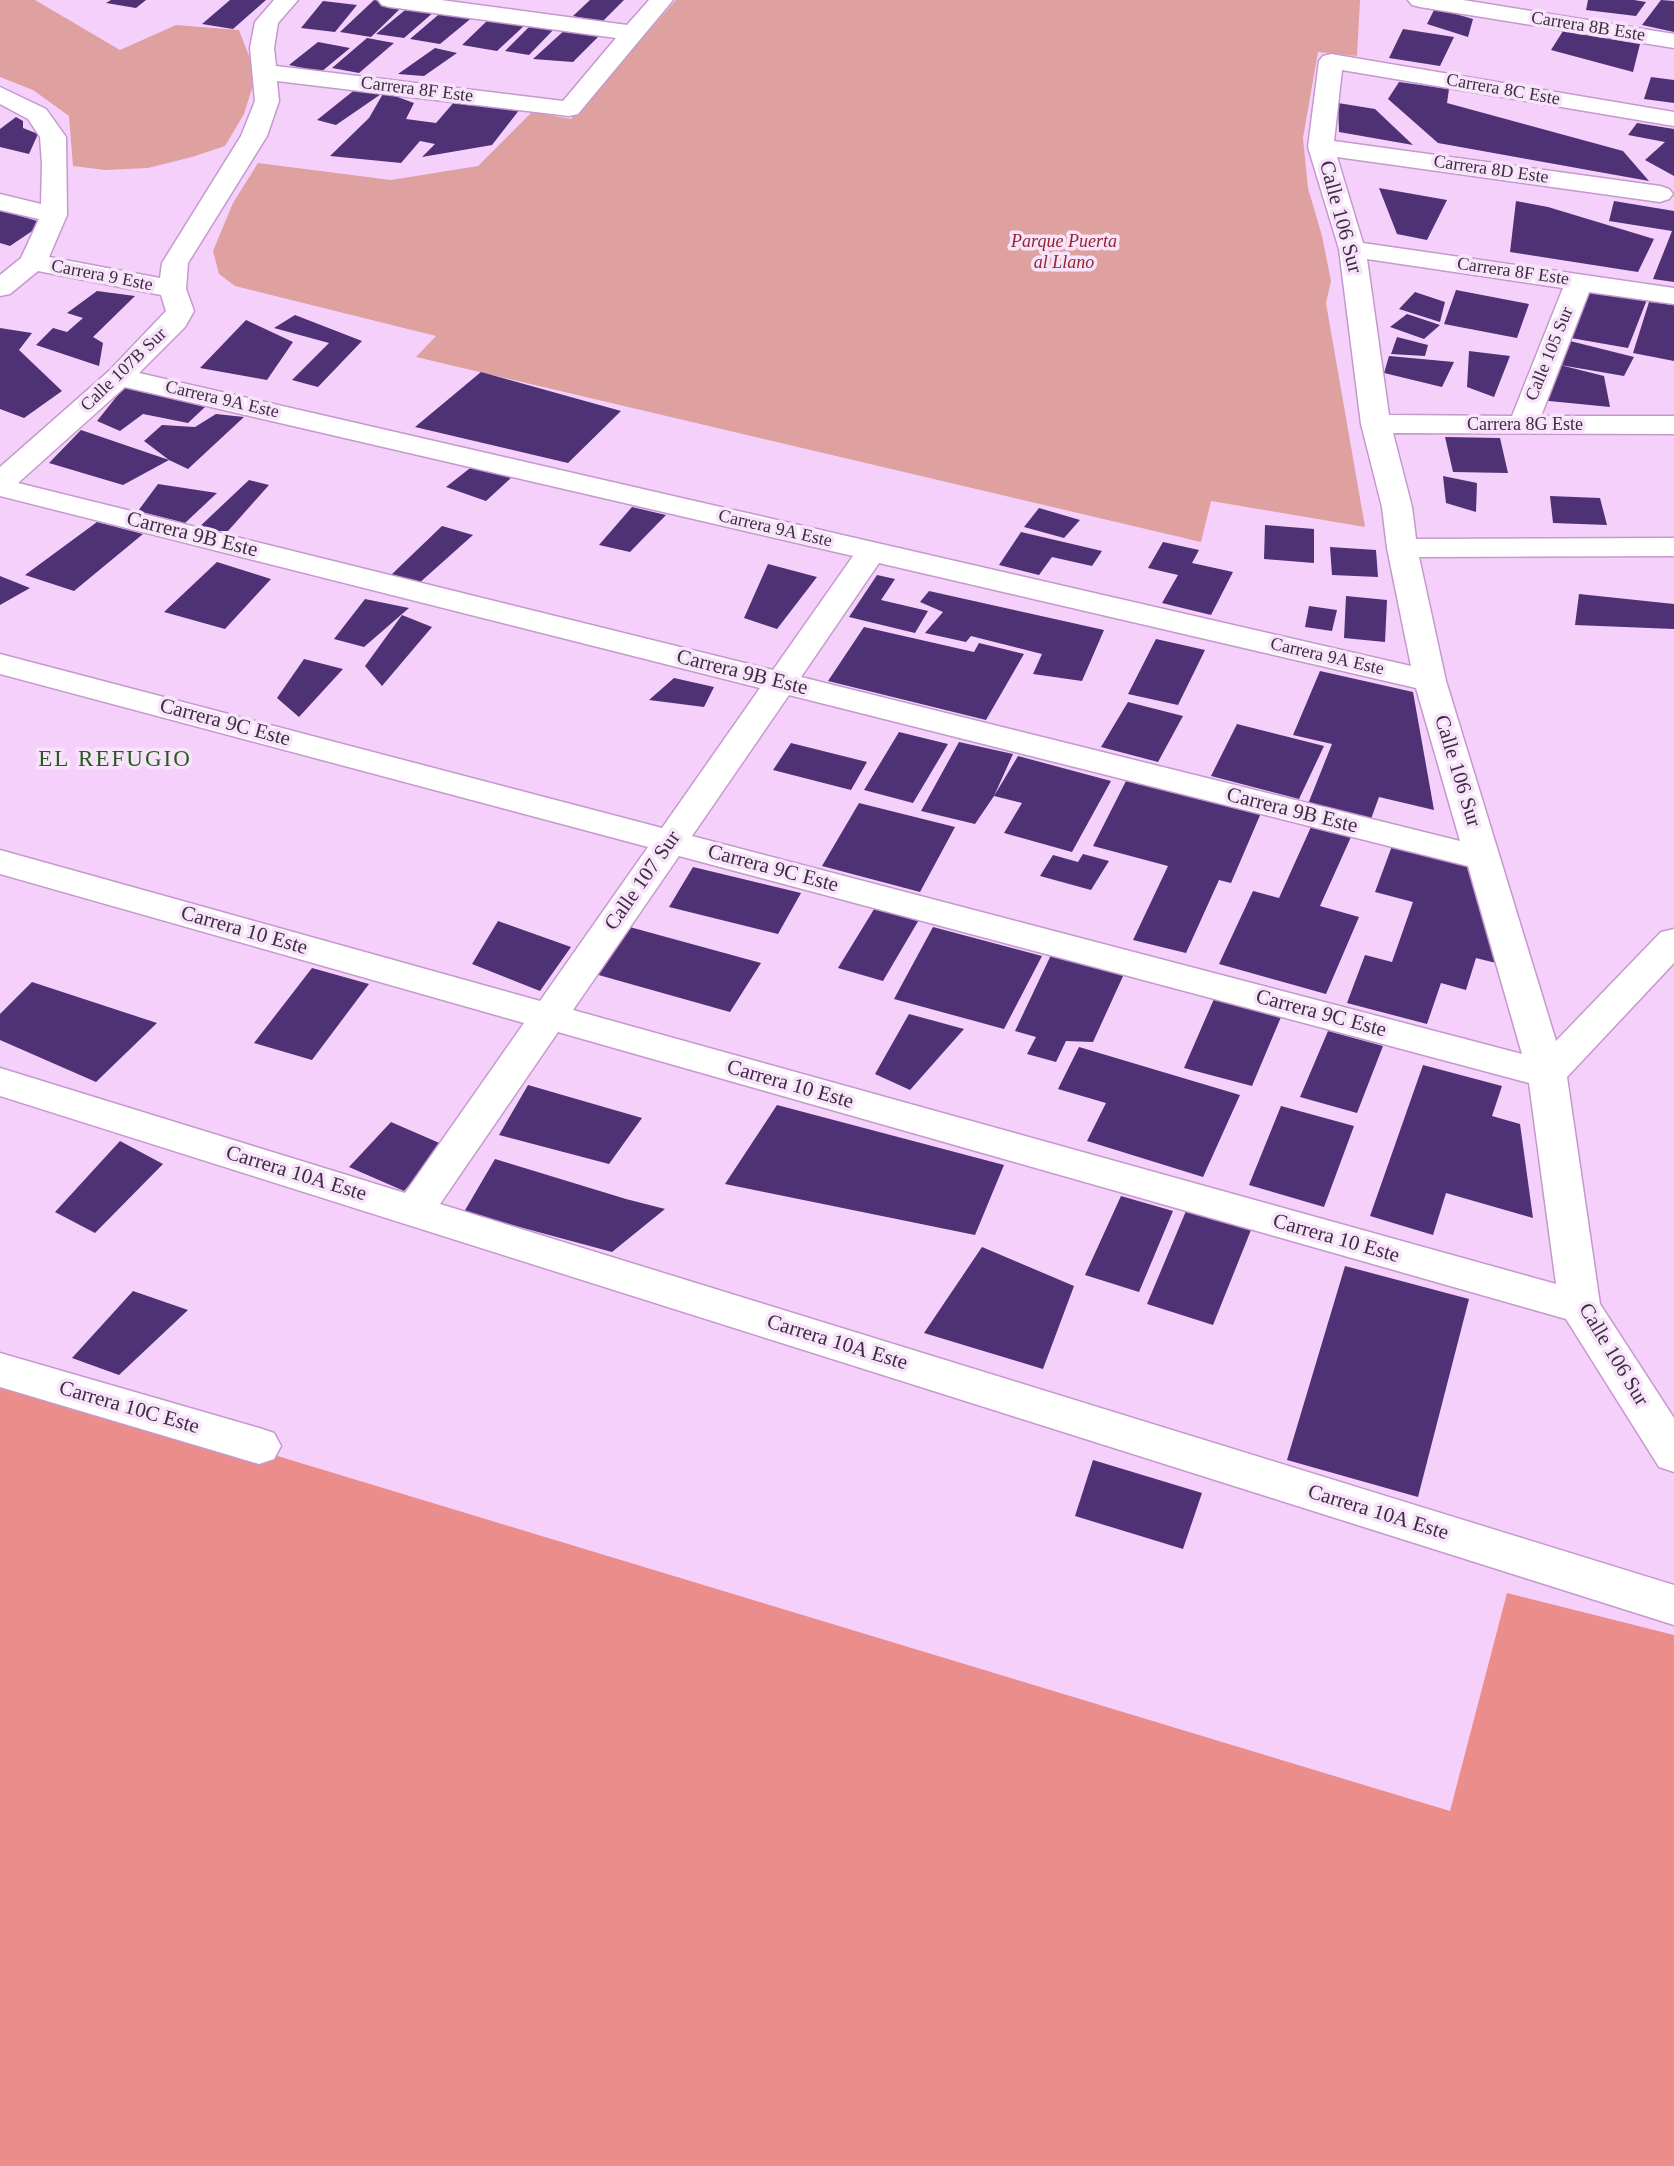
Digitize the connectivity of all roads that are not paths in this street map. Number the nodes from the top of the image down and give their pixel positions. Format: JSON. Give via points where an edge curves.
{"nodes":[{"id":1,"x":286,"y":0,"type":"edge"},
{"id":2,"x":390,"y":0,"type":"edge"},
{"id":3,"x":661,"y":0,"type":"edge"},
{"id":4,"x":1420,"y":0,"type":"edge"},
{"id":5,"x":633,"y":33,"type":"junction"},
{"id":6,"x":1674,"y":41,"type":"edge"},
{"id":7,"x":1331,"y":61,"type":"joint"},
{"id":8,"x":266,"y":72,"type":"junction"},
{"id":9,"x":0,"y":94,"type":"edge"},
{"id":10,"x":1674,"y":120,"type":"edge"},
{"id":11,"x":1321,"y":147,"type":"junction"},
{"id":12,"x":1660,"y":194,"type":"dead end"},
{"id":13,"x":0,"y":202,"type":"edge"},
{"id":14,"x":54,"y":215,"type":"junction"},
{"id":15,"x":1352,"y":248,"type":"junction"},
{"id":16,"x":33,"y":262,"type":"junction"},
{"id":17,"x":1579,"y":282,"type":"junction"},
{"id":18,"x":0,"y":288,"type":"edge"},
{"id":19,"x":172,"y":289,"type":"junction"},
{"id":20,"x":1674,"y":296,"type":"edge"},
{"id":21,"x":119,"y":377,"type":"junction"},
{"id":22,"x":1376,"y":424,"type":"junction"},
{"id":23,"x":1674,"y":425,"type":"edge"},
{"id":24,"x":1521,"y":426,"type":"junction"},
{"id":25,"x":0,"y":485,"type":"edge"},
{"id":26,"x":1674,"y":547,"type":"edge"},
{"id":27,"x":1402,"y":548,"type":"junction"},
{"id":28,"x":872,"y":551,"type":"junction"},
{"id":29,"x":0,"y":664,"type":"edge"},
{"id":30,"x":1430,"y":681,"type":"junction"},
{"id":31,"x":781,"y":683,"type":"junction"},
{"id":32,"x":671,"y":841,"type":"junction"},
{"id":33,"x":1484,"y":859,"type":"junction"},
{"id":34,"x":0,"y":862,"type":"edge"},
{"id":35,"x":1674,"y":941,"type":"edge"},
{"id":36,"x":549,"y":1017,"type":"junction"},
{"id":37,"x":1547,"y":1074,"type":"junction"},
{"id":38,"x":0,"y":1082,"type":"edge"},
{"id":39,"x":414,"y":1211,"type":"junction"},
{"id":40,"x":1580,"y":1307,"type":"junction"},
{"id":41,"x":0,"y":1370,"type":"edge"},
{"id":42,"x":259,"y":1446,"type":"dead end"},
{"id":43,"x":1674,"y":1454,"type":"edge"},
{"id":44,"x":1674,"y":1605,"type":"edge"}],
"edges":[{"from":1,"to":8,"type":"street","name":"Calle 107B Sur","via":[[267,22],[262,48]]},
{"from":2,"to":5,"type":"street"},
{"from":3,"to":5,"type":"street"},
{"from":4,"to":6,"type":"street","name":"Carrera 8B Este"},
{"from":5,"to":8,"type":"street","name":"Carrera 8F Este","via":[[569,109]]},
{"from":7,"to":10,"type":"street","name":"Carrera 8C Este"},
{"from":7,"to":11,"type":"street","name":"Calle 106 Sur"},
{"from":8,"to":19,"type":"street","name":"Calle 107B Sur","via":[[267,101],[254,136],[175,263]]},
{"from":9,"to":14,"type":"street","via":[[37,114],[53,137]]},
{"from":11,"to":12,"type":"street","name":"Carrera 8D Este"},
{"from":11,"to":15,"type":"street","name":"Calle 106 Sur"},
{"from":13,"to":14,"type":"street"},
{"from":14,"to":16,"type":"street"},
{"from":15,"to":17,"type":"street","name":"Carrera 8F Este"},
{"from":15,"to":22,"type":"street","name":"Calle 106 Sur"},
{"from":16,"to":18,"type":"street"},
{"from":16,"to":19,"type":"street","name":"Carrera 9 Este"},
{"from":17,"to":20,"type":"street","name":"Carrera 8F Este"},
{"from":17,"to":24,"type":"street","name":"Calle 105 Sur"},
{"from":19,"to":21,"type":"street","name":"Calle 107B Sur","via":[[180,311],[175,321]]},
{"from":21,"to":25,"type":"street","name":"Calle 107B Sur"},
{"from":21,"to":28,"type":"street","name":"Carrera 9A Este"},
{"from":22,"to":24,"type":"street","name":"Carrera 8G Este"},
{"from":22,"to":27,"type":"street","name":"Calle 106 Sur","via":[[1397,507]]},
{"from":23,"to":24,"type":"street","name":"Carrera 8G Este"},
{"from":25,"to":31,"type":"street","name":"Carrera 9B Este"},
{"from":26,"to":27,"type":"street"},
{"from":27,"to":30,"type":"street","name":"Calle 106 Sur"},
{"from":28,"to":30,"type":"street","name":"Carrera 9A Este"},
{"from":28,"to":31,"type":"street","name":"Calle 107 Sur"},
{"from":29,"to":32,"type":"street","name":"Carrera 9C Este"},
{"from":30,"to":33,"type":"street","name":"Calle 106 Sur"},
{"from":31,"to":32,"type":"street","name":"Calle 107 Sur"},
{"from":31,"to":33,"type":"street","name":"Carrera 9B Este"},
{"from":32,"to":36,"type":"street","name":"Calle 107 Sur"},
{"from":32,"to":37,"type":"street","name":"Carrera 9C Este"},
{"from":33,"to":37,"type":"street","name":"Calle 106 Sur"},
{"from":34,"to":36,"type":"street","name":"Carrera 10 Este"},
{"from":35,"to":37,"type":"street"},
{"from":36,"to":39,"type":"street","name":"Calle 107 Sur"},
{"from":36,"to":40,"type":"street","name":"Carrera 10 Este"},
{"from":37,"to":40,"type":"street","name":"Calle 106 Sur"},
{"from":38,"to":39,"type":"street","name":"Carrera 10A Este"},
{"from":39,"to":44,"type":"street","name":"Carrera 10A Este"},
{"from":40,"to":43,"type":"street","name":"Calle 106 Sur"},
{"from":41,"to":42,"type":"street","name":"Carrera 10C Este"}]}
